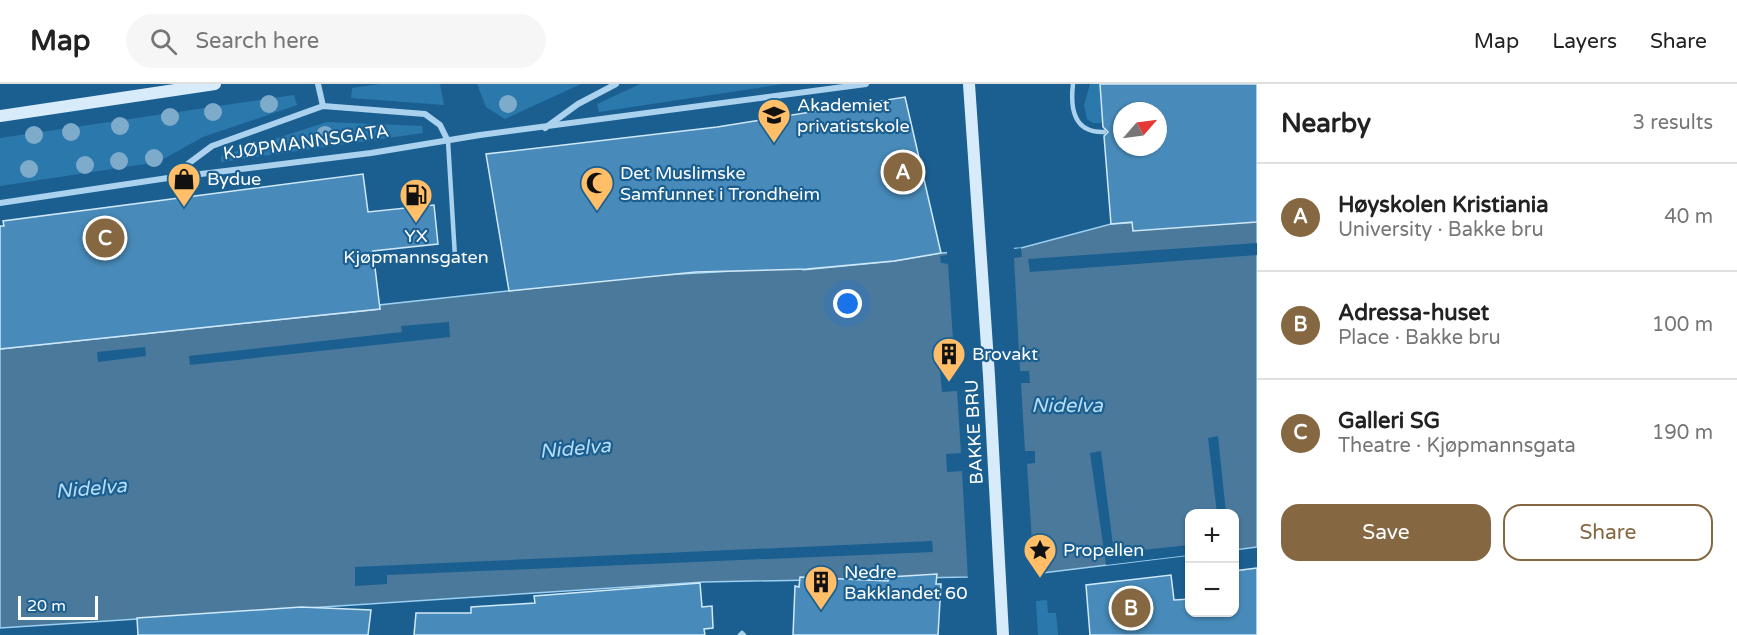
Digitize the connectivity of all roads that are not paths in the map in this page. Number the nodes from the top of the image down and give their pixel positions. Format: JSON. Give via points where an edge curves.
{"nodes":[{"id":1,"x":215,"y":84,"type":"edge"},
{"id":2,"x":318,"y":84,"type":"edge"},
{"id":3,"x":616,"y":84,"type":"edge"},
{"id":4,"x":866,"y":84,"type":"edge"},
{"id":5,"x":969,"y":84,"type":"edge"},
{"id":6,"x":1073,"y":84,"type":"edge"},
{"id":7,"x":322,"y":106,"type":"junction"},
{"id":8,"x":0,"y":116,"type":"edge"},
{"id":9,"x":544,"y":128,"type":"junction"},
{"id":10,"x":1104,"y":132,"type":"dead end"},
{"id":11,"x":448,"y":141,"type":"junction"},
{"id":12,"x":168,"y":178,"type":"junction"},
{"id":13,"x":0,"y":203,"type":"edge"},
{"id":14,"x":455,"y":256,"type":"dead end"},
{"id":15,"x":1003,"y":635,"type":"edge"}],
"edges":[{"from":1,"to":8,"type":"main road"},
{"from":2,"to":7,"type":"street","name":"KJØPMANNSGATA"},
{"from":3,"to":9,"type":"street","name":"KJØPMANNSGATA"},
{"from":4,"to":9,"type":"street","name":"KJØPMANNSGATA"},
{"from":5,"to":15,"type":"main road","name":"BAKKE BRU"},
{"from":6,"to":10,"type":"lane","via":[[1071,101],[1076,119],[1093,132]]},
{"from":7,"to":11,"type":"street","name":"KJØPMANNSGATA","via":[[425,114],[440,125]]},
{"from":7,"to":12,"type":"street","name":"KJØPMANNSGATA","via":[[212,146]]},
{"from":9,"to":11,"type":"street","name":"KJØPMANNSGATA"},
{"from":11,"to":12,"type":"street","name":"KJØPMANNSGATA"},
{"from":11,"to":14,"type":"lane"},
{"from":12,"to":13,"type":"street","name":"KJØPMANNSGATA"}]}
